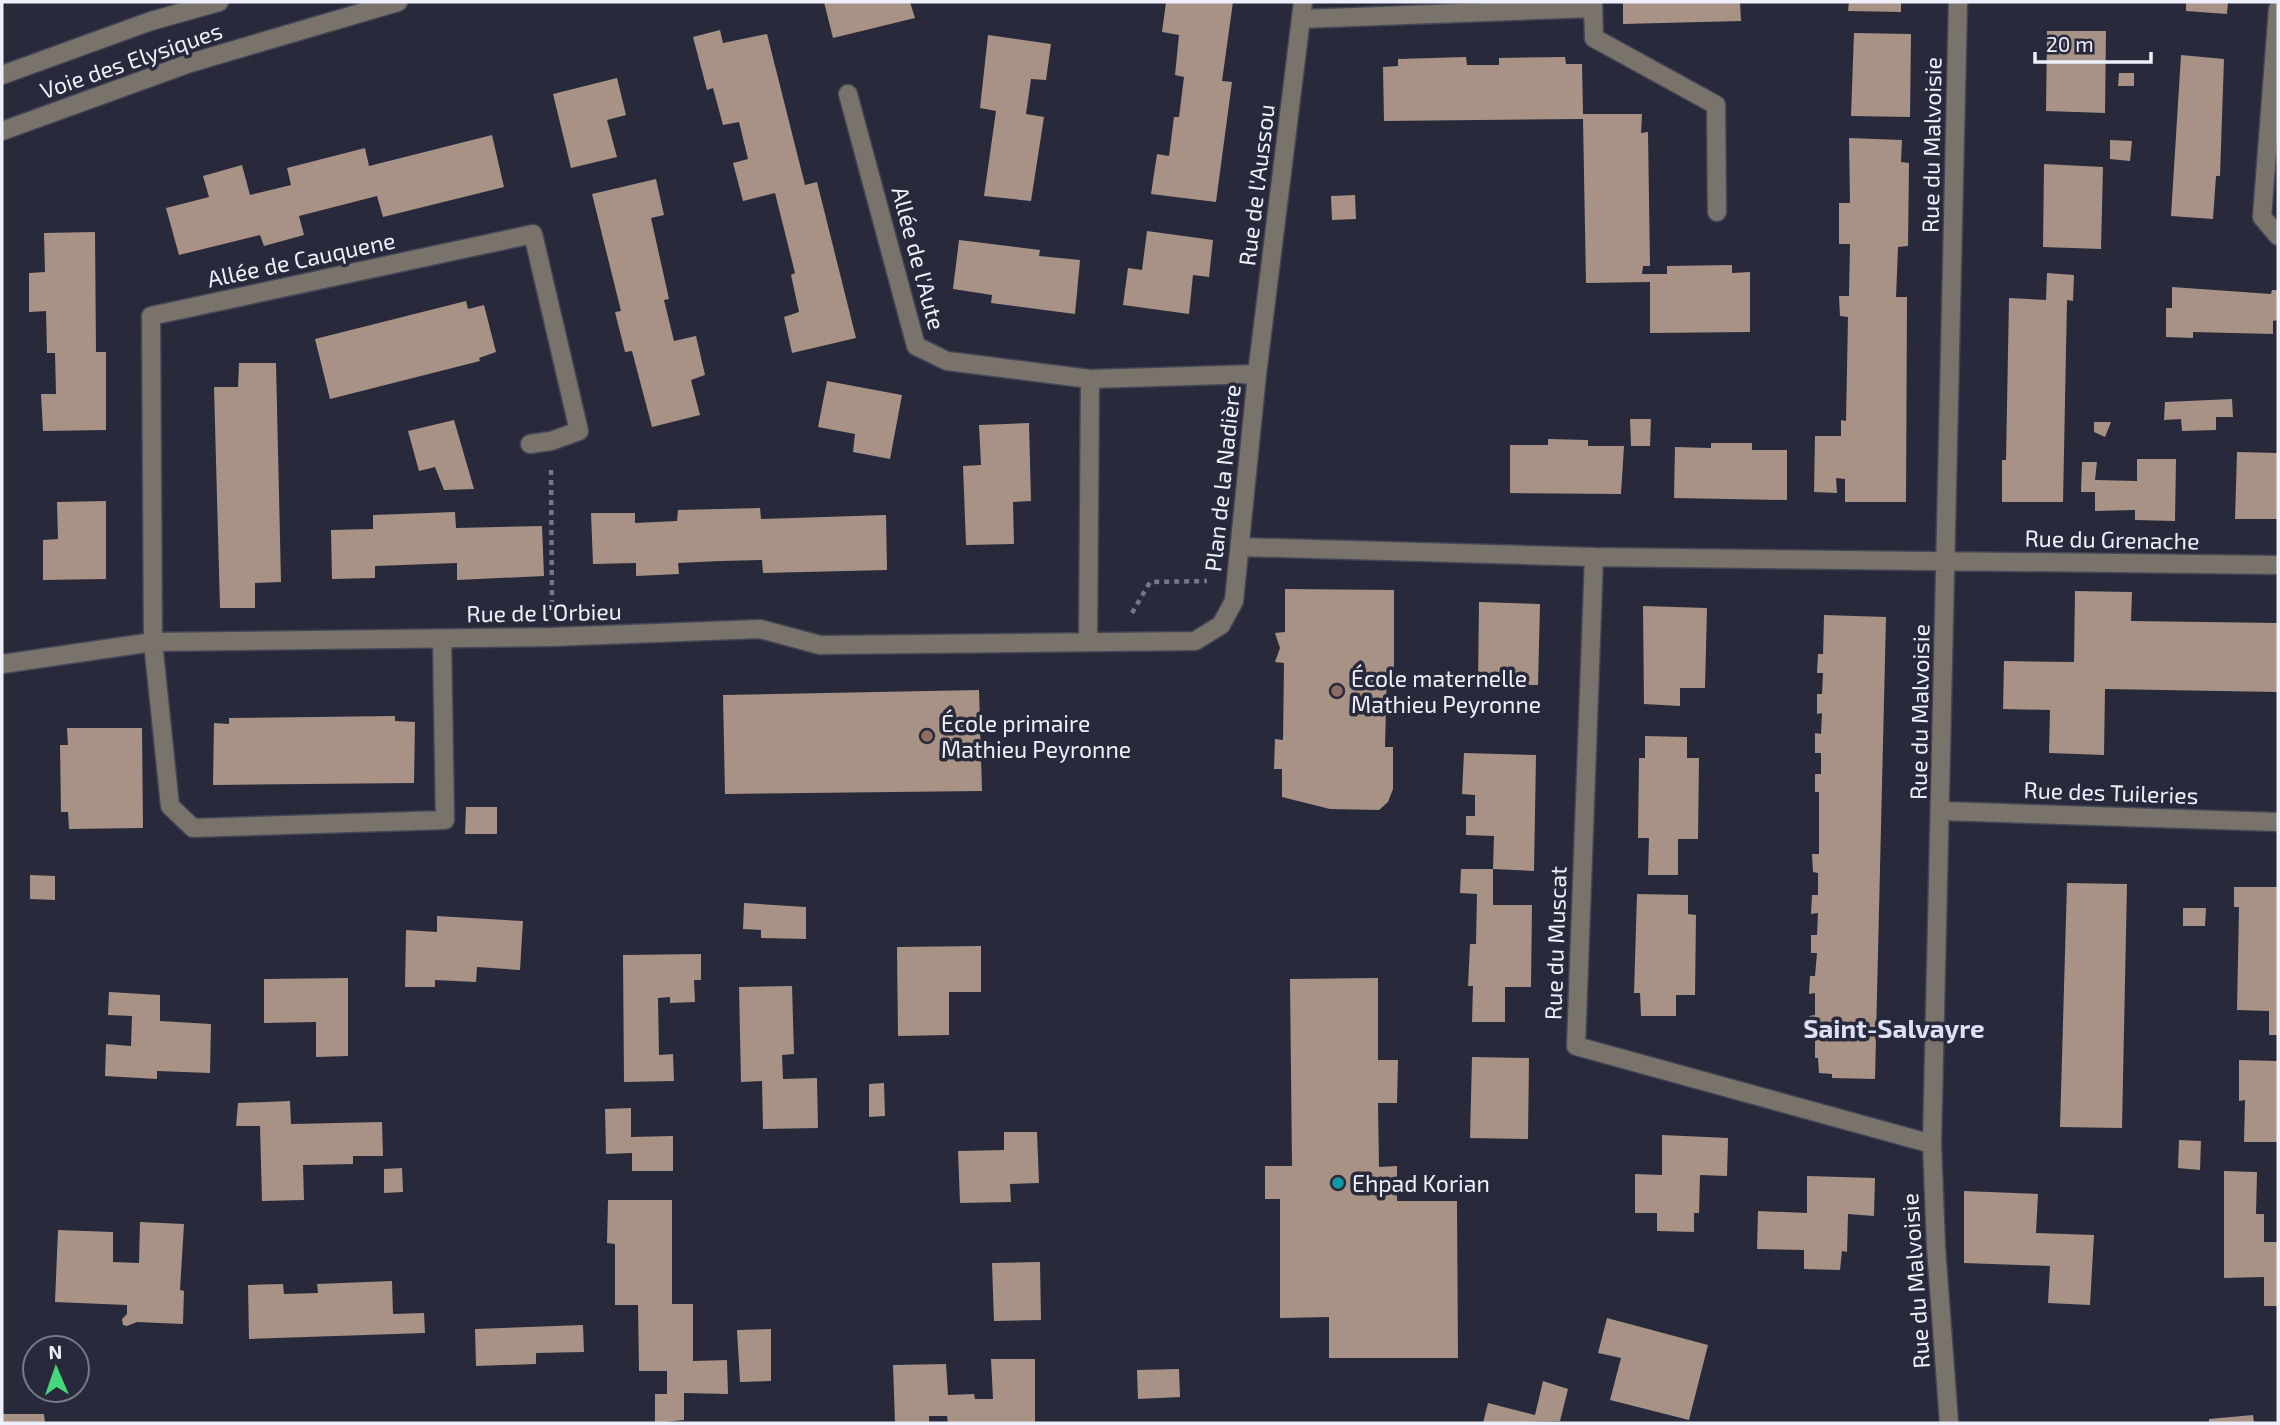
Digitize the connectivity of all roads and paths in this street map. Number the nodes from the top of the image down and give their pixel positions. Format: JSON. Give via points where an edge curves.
{"nodes":[{"id":1,"x":219,"y":2,"type":"edge"},
{"id":2,"x":398,"y":2,"type":"edge"},
{"id":3,"x":1958,"y":2,"type":"edge"},
{"id":4,"x":1594,"y":5,"type":"edge"},
{"id":5,"x":2278,"y":9,"type":"edge"},
{"id":6,"x":1302,"y":11,"type":"edge"},
{"id":7,"x":2,"y":75,"type":"edge"},
{"id":8,"x":848,"y":94,"type":"dead end"},
{"id":9,"x":2,"y":131,"type":"edge"},
{"id":10,"x":1717,"y":212,"type":"dead end"},
{"id":11,"x":2278,"y":236,"type":"edge"},
{"id":12,"x":1257,"y":374,"type":"junction"},
{"id":13,"x":1090,"y":379,"type":"junction"},
{"id":14,"x":551,"y":441,"type":"junction"},
{"id":15,"x":530,"y":444,"type":"dead end"},
{"id":16,"x":1240,"y":547,"type":"junction"},
{"id":17,"x":1594,"y":557,"type":"junction"},
{"id":18,"x":1946,"y":561,"type":"junction"},
{"id":19,"x":2278,"y":565,"type":"edge"},
{"id":20,"x":1236,"y":582,"type":"junction"},
{"id":21,"x":552,"y":637,"type":"junction"},
{"id":22,"x":442,"y":639,"type":"junction"},
{"id":23,"x":153,"y":642,"type":"junction"},
{"id":24,"x":1088,"y":642,"type":"junction"},
{"id":25,"x":1119,"y":642,"type":"junction"},
{"id":26,"x":2,"y":664,"type":"edge"},
{"id":27,"x":1942,"y":811,"type":"junction"},
{"id":28,"x":2278,"y":822,"type":"edge"},
{"id":29,"x":1932,"y":1144,"type":"junction"},
{"id":30,"x":1949,"y":1423,"type":"edge"}],
"edges":[{"from":1,"to":7,"type":"street","name":"Voie des Elysiques","via":[[150,21]]},
{"from":2,"to":9,"type":"street","name":"Voie des Elysiques","via":[[190,63]]},
{"from":3,"to":18,"type":"street","name":"Rue du Malvoisie"},
{"from":4,"to":6,"type":"street"},
{"from":4,"to":10,"type":"street","via":[[1594,38],[1716,105]]},
{"from":5,"to":11,"type":"street","via":[[2262,217]]},
{"from":6,"to":12,"type":"street","name":"Rue de l'Aussou"},
{"from":8,"to":13,"type":"street","name":"Allée de l'Aute","via":[[916,345],[947,361]]},
{"from":12,"to":13,"type":"street","name":"Plan de la Nadière"},
{"from":12,"to":16,"type":"street","name":"Plan de la Nadière"},
{"from":13,"to":24,"type":"street"},
{"from":14,"to":15,"type":"street","name":"Allée de Cauquene"},
{"from":14,"to":21,"type":"path"},
{"from":14,"to":23,"type":"street","name":"Allée de Cauquene","via":[[579,431],[533,234],[151,316]]},
{"from":16,"to":17,"type":"street"},
{"from":16,"to":20,"type":"street","name":"Plan de la Nadière"},
{"from":17,"to":18,"type":"street"},
{"from":17,"to":29,"type":"street","name":"Rue du Muscat","via":[[1576,1046]]},
{"from":18,"to":19,"type":"street","name":"Rue du Grenache"},
{"from":18,"to":27,"type":"street","name":"Rue du Malvoisie"},
{"from":20,"to":25,"type":"street","name":"Plan de la Nadière","via":[[1234,601],[1221,625],[1195,641]]},
{"from":20,"to":25,"type":"path","via":[[1150,582]]},
{"from":21,"to":22,"type":"street","name":"Rue de l'Orbieu"},
{"from":21,"to":24,"type":"street","name":"Rue de l'Orbieu","via":[[760,629],[820,645]]},
{"from":22,"to":23,"type":"street","name":"Rue de l'Orbieu"},
{"from":22,"to":23,"type":"street","via":[[445,820],[193,828],[170,806]]},
{"from":23,"to":26,"type":"street","name":"Rue de l'Orbieu"},
{"from":24,"to":25,"type":"street","name":"Plan de la Nadière"},
{"from":27,"to":28,"type":"street","name":"Rue des Tuileries"},
{"from":27,"to":29,"type":"street","name":"Rue du Malvoisie"},
{"from":29,"to":30,"type":"street","name":"Rue du Malvoisie"}]}
